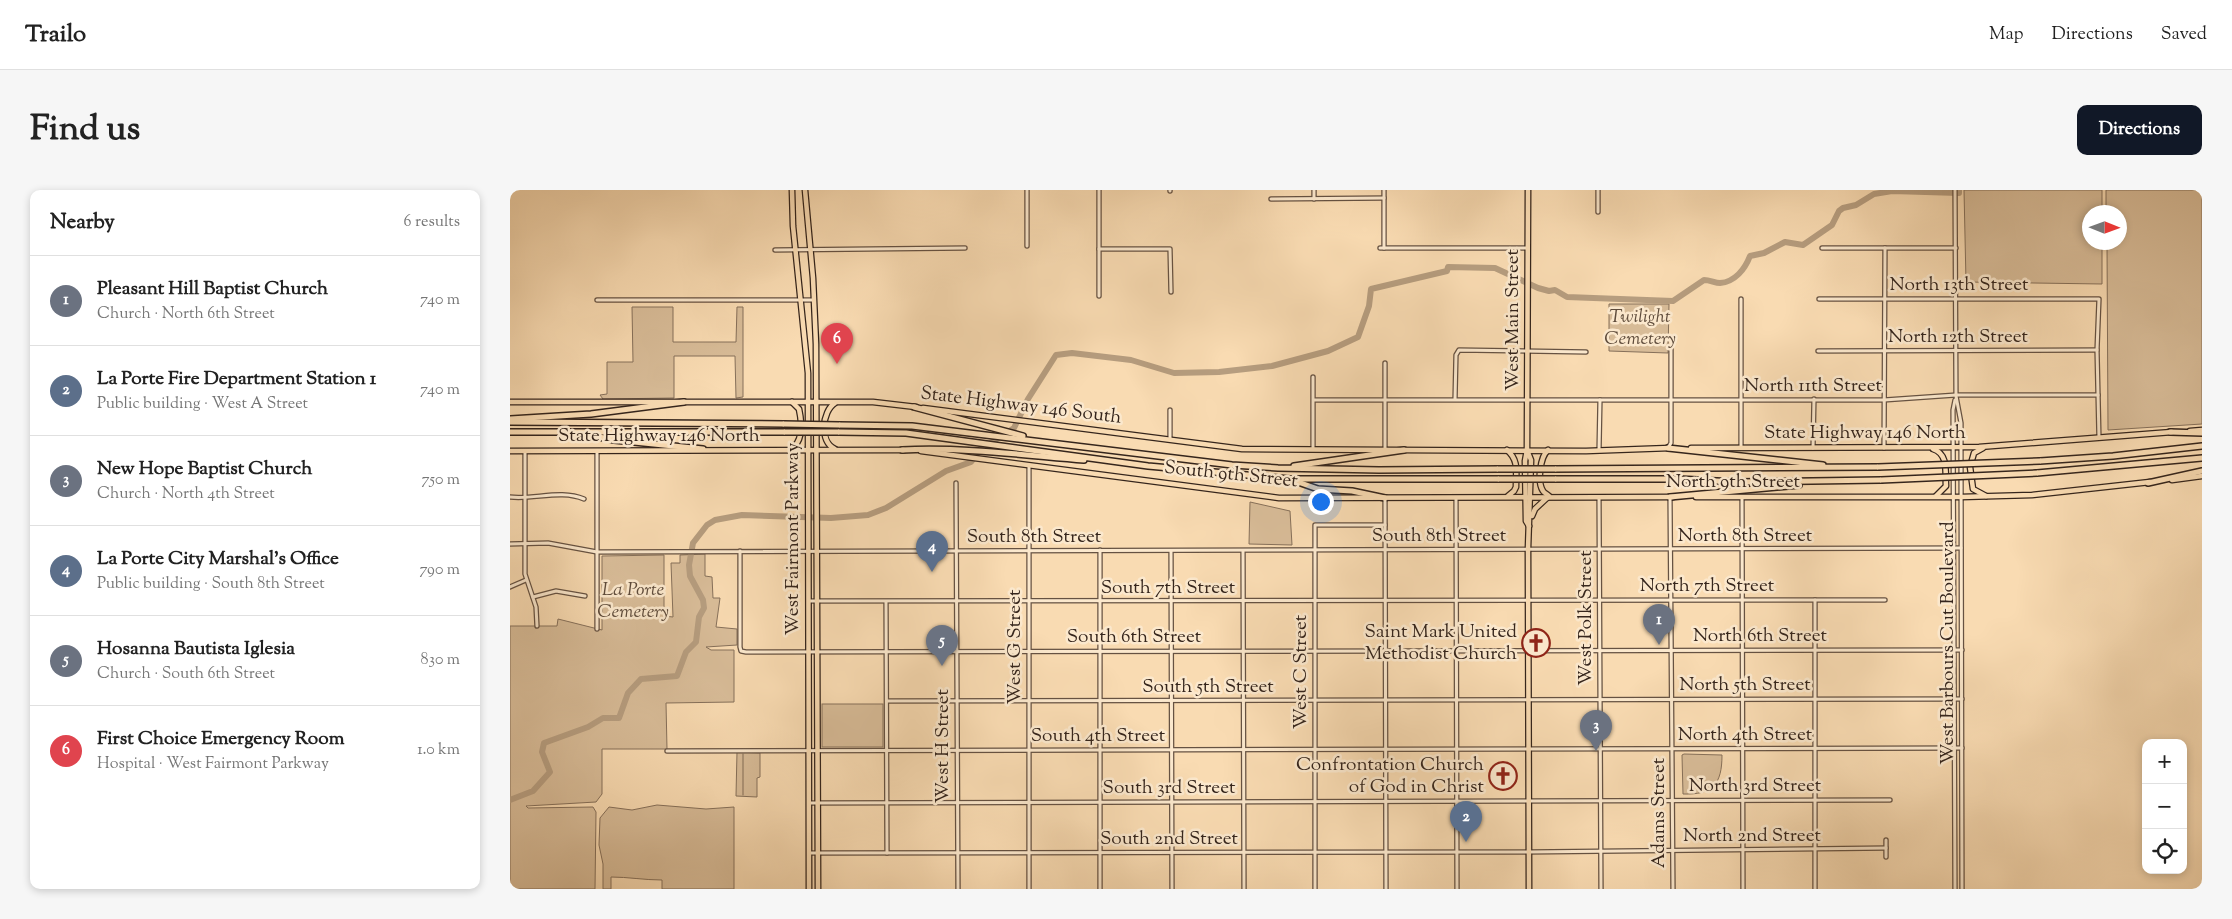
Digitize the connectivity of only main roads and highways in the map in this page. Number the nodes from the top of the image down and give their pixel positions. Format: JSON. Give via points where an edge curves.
{"nodes":[{"id":1,"x":792,"y":190,"type":"edge"},
{"id":2,"x":805,"y":190,"type":"edge"},
{"id":3,"x":1528,"y":190,"type":"edge"},
{"id":4,"x":510,"y":402,"type":"edge"},
{"id":5,"x":684,"y":402,"type":"junction"},
{"id":6,"x":792,"y":402,"type":"junction"},
{"id":7,"x":808,"y":402,"type":"junction"},
{"id":8,"x":816,"y":402,"type":"junction"},
{"id":9,"x":836,"y":402,"type":"junction"},
{"id":10,"x":914,"y":407,"type":"junction"},
{"id":11,"x":510,"y":421,"type":"edge"},
{"id":12,"x":571,"y":431,"type":"junction"},
{"id":13,"x":2202,"y":431,"type":"edge"},
{"id":14,"x":510,"y":432,"type":"edge"},
{"id":15,"x":2170,"y":432,"type":"joint"},
{"id":16,"x":1017,"y":436,"type":"junction"},
{"id":17,"x":1987,"y":446,"type":"junction"},
{"id":18,"x":2202,"y":446,"type":"edge"},
{"id":19,"x":1668,"y":448,"type":"junction"},
{"id":20,"x":1929,"y":448,"type":"junction"},
{"id":21,"x":836,"y":449,"type":"junction"},
{"id":22,"x":703,"y":450,"type":"junction"},
{"id":23,"x":789,"y":450,"type":"junction"},
{"id":24,"x":808,"y":450,"type":"junction"},
{"id":25,"x":816,"y":450,"type":"junction"},
{"id":26,"x":902,"y":450,"type":"junction"},
{"id":27,"x":1404,"y":450,"type":"junction"},
{"id":28,"x":1507,"y":450,"type":"junction"},
{"id":29,"x":1528,"y":450,"type":"junction"},
{"id":30,"x":1548,"y":450,"type":"junction"},
{"id":31,"x":510,"y":451,"type":"edge"},
{"id":32,"x":2202,"y":458,"type":"edge"},
{"id":33,"x":1148,"y":466,"type":"junction"},
{"id":34,"x":1848,"y":467,"type":"junction"},
{"id":35,"x":1278,"y":468,"type":"junction"},
{"id":36,"x":2202,"y":471,"type":"edge"},
{"id":37,"x":2202,"y":476,"type":"edge"},
{"id":38,"x":1290,"y":480,"type":"junction"},
{"id":39,"x":1837,"y":482,"type":"junction"},
{"id":40,"x":2148,"y":483,"type":"junction"},
{"id":41,"x":1528,"y":496,"type":"junction"},
{"id":42,"x":1549,"y":496,"type":"junction"},
{"id":43,"x":1988,"y":496,"type":"junction"},
{"id":44,"x":1506,"y":497,"type":"junction"},
{"id":45,"x":1670,"y":497,"type":"junction"},
{"id":46,"x":1935,"y":497,"type":"junction"},
{"id":47,"x":1385,"y":498,"type":"junction"},
{"id":48,"x":808,"y":500,"type":"junction"},
{"id":49,"x":816,"y":501,"type":"junction"},
{"id":50,"x":1529,"y":526,"type":"junction"},
{"id":51,"x":809,"y":701,"type":"junction"},
{"id":52,"x":817,"y":701,"type":"junction"},
{"id":53,"x":809,"y":889,"type":"edge"},
{"id":54,"x":818,"y":889,"type":"edge"},
{"id":55,"x":1529,"y":889,"type":"edge"}],
"edges":[{"from":1,"to":7,"type":"main road","name":"West Fairmont Parkway","via":[[807,352]]},
{"from":2,"to":8,"type":"main road","name":"West Fairmont Parkway"},
{"from":3,"to":29,"type":"main road","name":"West Main Street"},
{"from":4,"to":5,"type":"main road","name":"State Highway 146 South"},
{"from":5,"to":6,"type":"main road","name":"State Highway 146 South"},
{"from":5,"to":11,"type":"highway"},
{"from":6,"to":7,"type":"main road","name":"State Highway 146 South"},
{"from":6,"to":23,"type":"main road","via":[[800,409],[801,436]]},
{"from":7,"to":8,"type":"main road","name":"State Highway 146 South"},
{"from":7,"to":24,"type":"main road","name":"West Fairmont Parkway"},
{"from":8,"to":9,"type":"main road","name":"State Highway 146 South"},
{"from":8,"to":25,"type":"main road","name":"West Fairmont Parkway"},
{"from":9,"to":10,"type":"main road","name":"State Highway 146 South"},
{"from":9,"to":21,"type":"main road","via":[[826,413],[825,439],[830,447]]},
{"from":10,"to":16,"type":"highway"},
{"from":10,"to":27,"type":"main road","name":"State Highway 146 South","via":[[1242,449]]},
{"from":11,"to":16,"type":"highway","bridge":true,"via":[[912,426]]},
{"from":12,"to":14,"type":"highway"},
{"from":12,"to":22,"type":"highway","via":[[614,440]]},
{"from":12,"to":33,"type":"highway","bridge":true,"via":[[906,433]]},
{"from":13,"to":15,"type":"highway"},
{"from":15,"to":17,"type":"main road","name":"State Highway 146 North"},
{"from":16,"to":35,"type":"highway"},
{"from":17,"to":20,"type":"main road","name":"State Highway 146 North"},
{"from":17,"to":43,"type":"main road","via":[[1974,453],[1970,467],[1973,489]]},
{"from":18,"to":34,"type":"highway","bridge":true,"via":[[2040,462]]},
{"from":19,"to":20,"type":"main road","name":"State Highway 146 North"},
{"from":19,"to":30,"type":"main road","name":"State Highway 146 North"},
{"from":19,"to":34,"type":"highway"},
{"from":20,"to":46,"type":"main road","via":[[1937,450],[1945,461],[1946,486]]},
{"from":21,"to":25,"type":"main road"},
{"from":21,"to":26,"type":"main road"},
{"from":22,"to":23,"type":"main road","name":"State Highway 146 North"},
{"from":22,"to":31,"type":"main road","name":"State Highway 146 North"},
{"from":23,"to":24,"type":"main road","name":"State Highway 146 North"},
{"from":24,"to":25,"type":"main road"},
{"from":24,"to":48,"type":"main road","name":"West Fairmont Parkway"},
{"from":25,"to":49,"type":"main road","name":"West Fairmont Parkway"},
{"from":26,"to":33,"type":"highway","via":[[970,449]]},
{"from":26,"to":47,"type":"main road","name":"South 9th Street","via":[[1278,498]]},
{"from":27,"to":28,"type":"main road","name":"State Highway 146 South"},
{"from":27,"to":35,"type":"highway"},
{"from":28,"to":29,"type":"main road","name":"State Highway 146 South"},
{"from":28,"to":44,"type":"main road","via":[[1516,461],[1516,486]]},
{"from":29,"to":30,"type":"main road","name":"State Highway 146 North"},
{"from":29,"to":41,"type":"main road","name":"West Main Street","via":[[1525,461]]},
{"from":30,"to":42,"type":"main road","via":[[1541,459],[1541,485]]},
{"from":32,"to":39,"type":"highway","bridge":true,"via":[[2037,473]]},
{"from":33,"to":38,"type":"highway"},
{"from":34,"to":35,"type":"highway","bridge":true},
{"from":36,"to":40,"type":"highway"},
{"from":37,"to":40,"type":"main road"},
{"from":38,"to":39,"type":"highway","bridge":true},
{"from":38,"to":47,"type":"highway","via":[[1318,489],[1352,491]]},
{"from":39,"to":45,"type":"highway"},
{"from":40,"to":43,"type":"main road","via":[[2032,495]]},
{"from":41,"to":42,"type":"main road","name":"North 9th Street"},
{"from":41,"to":44,"type":"main road","name":"South 9th Street"},
{"from":41,"to":50,"type":"main road","name":"West Main Street","via":[[1526,521]]},
{"from":42,"to":45,"type":"main road","name":"North 9th Street"},
{"from":42,"to":50,"type":"main road","via":[[1535,509]]},
{"from":43,"to":46,"type":"main road"},
{"from":44,"to":47,"type":"main road","name":"South 9th Street"},
{"from":45,"to":46,"type":"main road","name":"North 9th Street"},
{"from":48,"to":49,"type":"main road"},
{"from":48,"to":51,"type":"main road","name":"West Fairmont Parkway"},
{"from":49,"to":52,"type":"main road","name":"West Fairmont Parkway"},
{"from":50,"to":55,"type":"main road","name":"West Main Street"},
{"from":51,"to":52,"type":"main road"},
{"from":51,"to":53,"type":"main road","name":"West Fairmont Parkway"},
{"from":52,"to":54,"type":"main road","name":"West Fairmont Parkway"}]}
